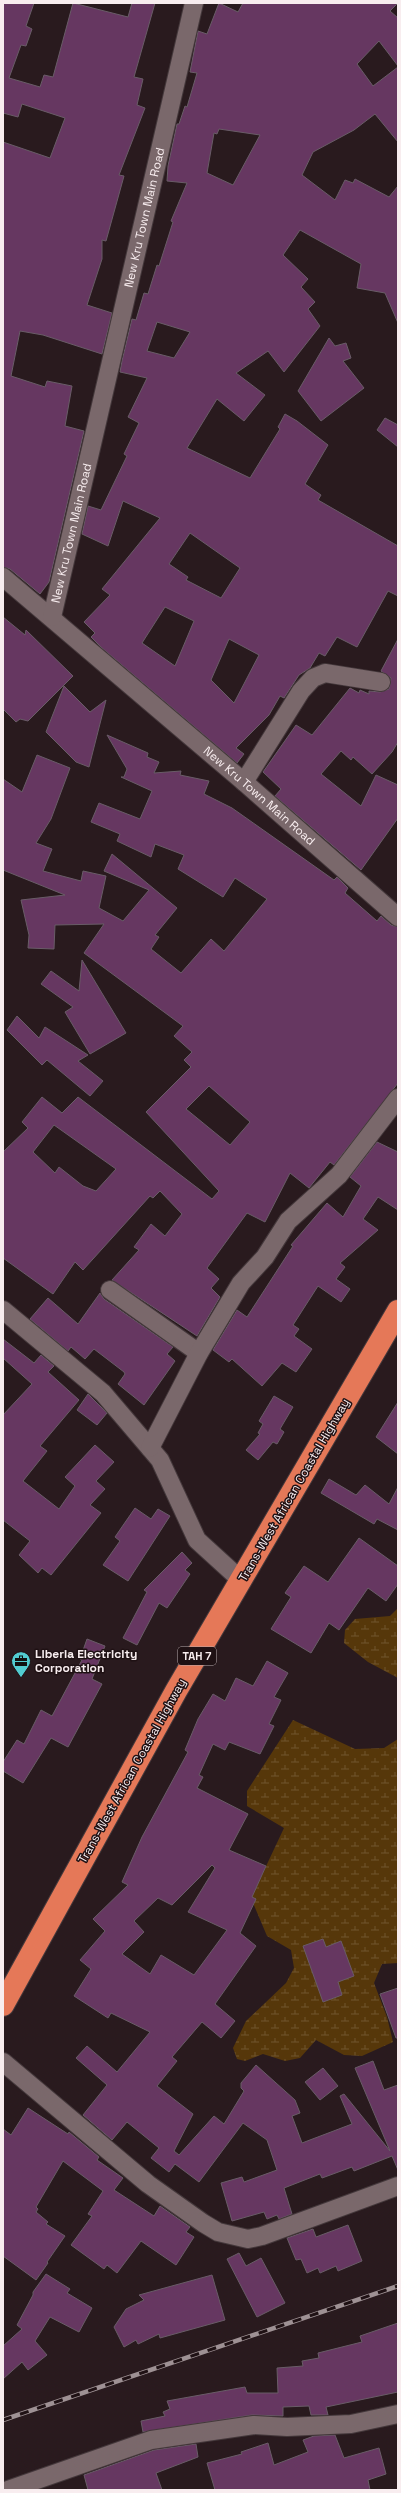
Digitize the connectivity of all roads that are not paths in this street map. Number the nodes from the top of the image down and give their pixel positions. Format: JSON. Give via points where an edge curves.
{"nodes":[{"id":1,"x":194,"y":3,"type":"edge"},
{"id":2,"x":5,"y":583,"type":"edge"},
{"id":3,"x":52,"y":617,"type":"junction"},
{"id":4,"x":381,"y":682,"type":"dead end"},
{"id":5,"x":244,"y":782,"type":"junction"},
{"id":6,"x":398,"y":917,"type":"edge"},
{"id":7,"x":398,"y":1098,"type":"edge"},
{"id":8,"x":110,"y":1290,"type":"dead end"},
{"id":9,"x":3,"y":1310,"type":"edge"},
{"id":10,"x":398,"y":1311,"type":"edge"},
{"id":11,"x":199,"y":1353,"type":"junction"},
{"id":12,"x":150,"y":1448,"type":"junction"},
{"id":13,"x":242,"y":1581,"type":"junction"},
{"id":14,"x":3,"y":2005,"type":"edge"},
{"id":15,"x":3,"y":2062,"type":"edge"},
{"id":16,"x":398,"y":2186,"type":"edge"},
{"id":17,"x":398,"y":2414,"type":"edge"},
{"id":18,"x":8,"y":2490,"type":"edge"}],
"edges":[{"from":1,"to":3,"type":"street","name":"New Kru Town Main Road"},
{"from":2,"to":3,"type":"street"},
{"from":3,"to":5,"type":"street","name":"New Kru Town Main Road"},
{"from":4,"to":5,"type":"street","via":[[325,673],[313,678],[301,691]]},
{"from":5,"to":6,"type":"street","name":"New Kru Town Main Road"},
{"from":7,"to":11,"type":"street","via":[[339,1175],[288,1221],[265,1257],[241,1283]]},
{"from":8,"to":11,"type":"street"},
{"from":9,"to":12,"type":"street","via":[[103,1393]]},
{"from":10,"to":13,"type":"highway","name":"Trans-West African Coastal Highway","number":"TAH 7"},
{"from":11,"to":12,"type":"street"},
{"from":12,"to":13,"type":"street","via":[[160,1460],[197,1540]]},
{"from":13,"to":14,"type":"highway","name":"Trans-West African Coastal Highway","number":"TAH 7","via":[[176,1691]]},
{"from":15,"to":16,"type":"street","via":[[148,2184],[218,2232],[248,2239],[262,2236]]},
{"from":17,"to":18,"type":"street","via":[[351,2424],[287,2427],[254,2425],[151,2440]]}]}
